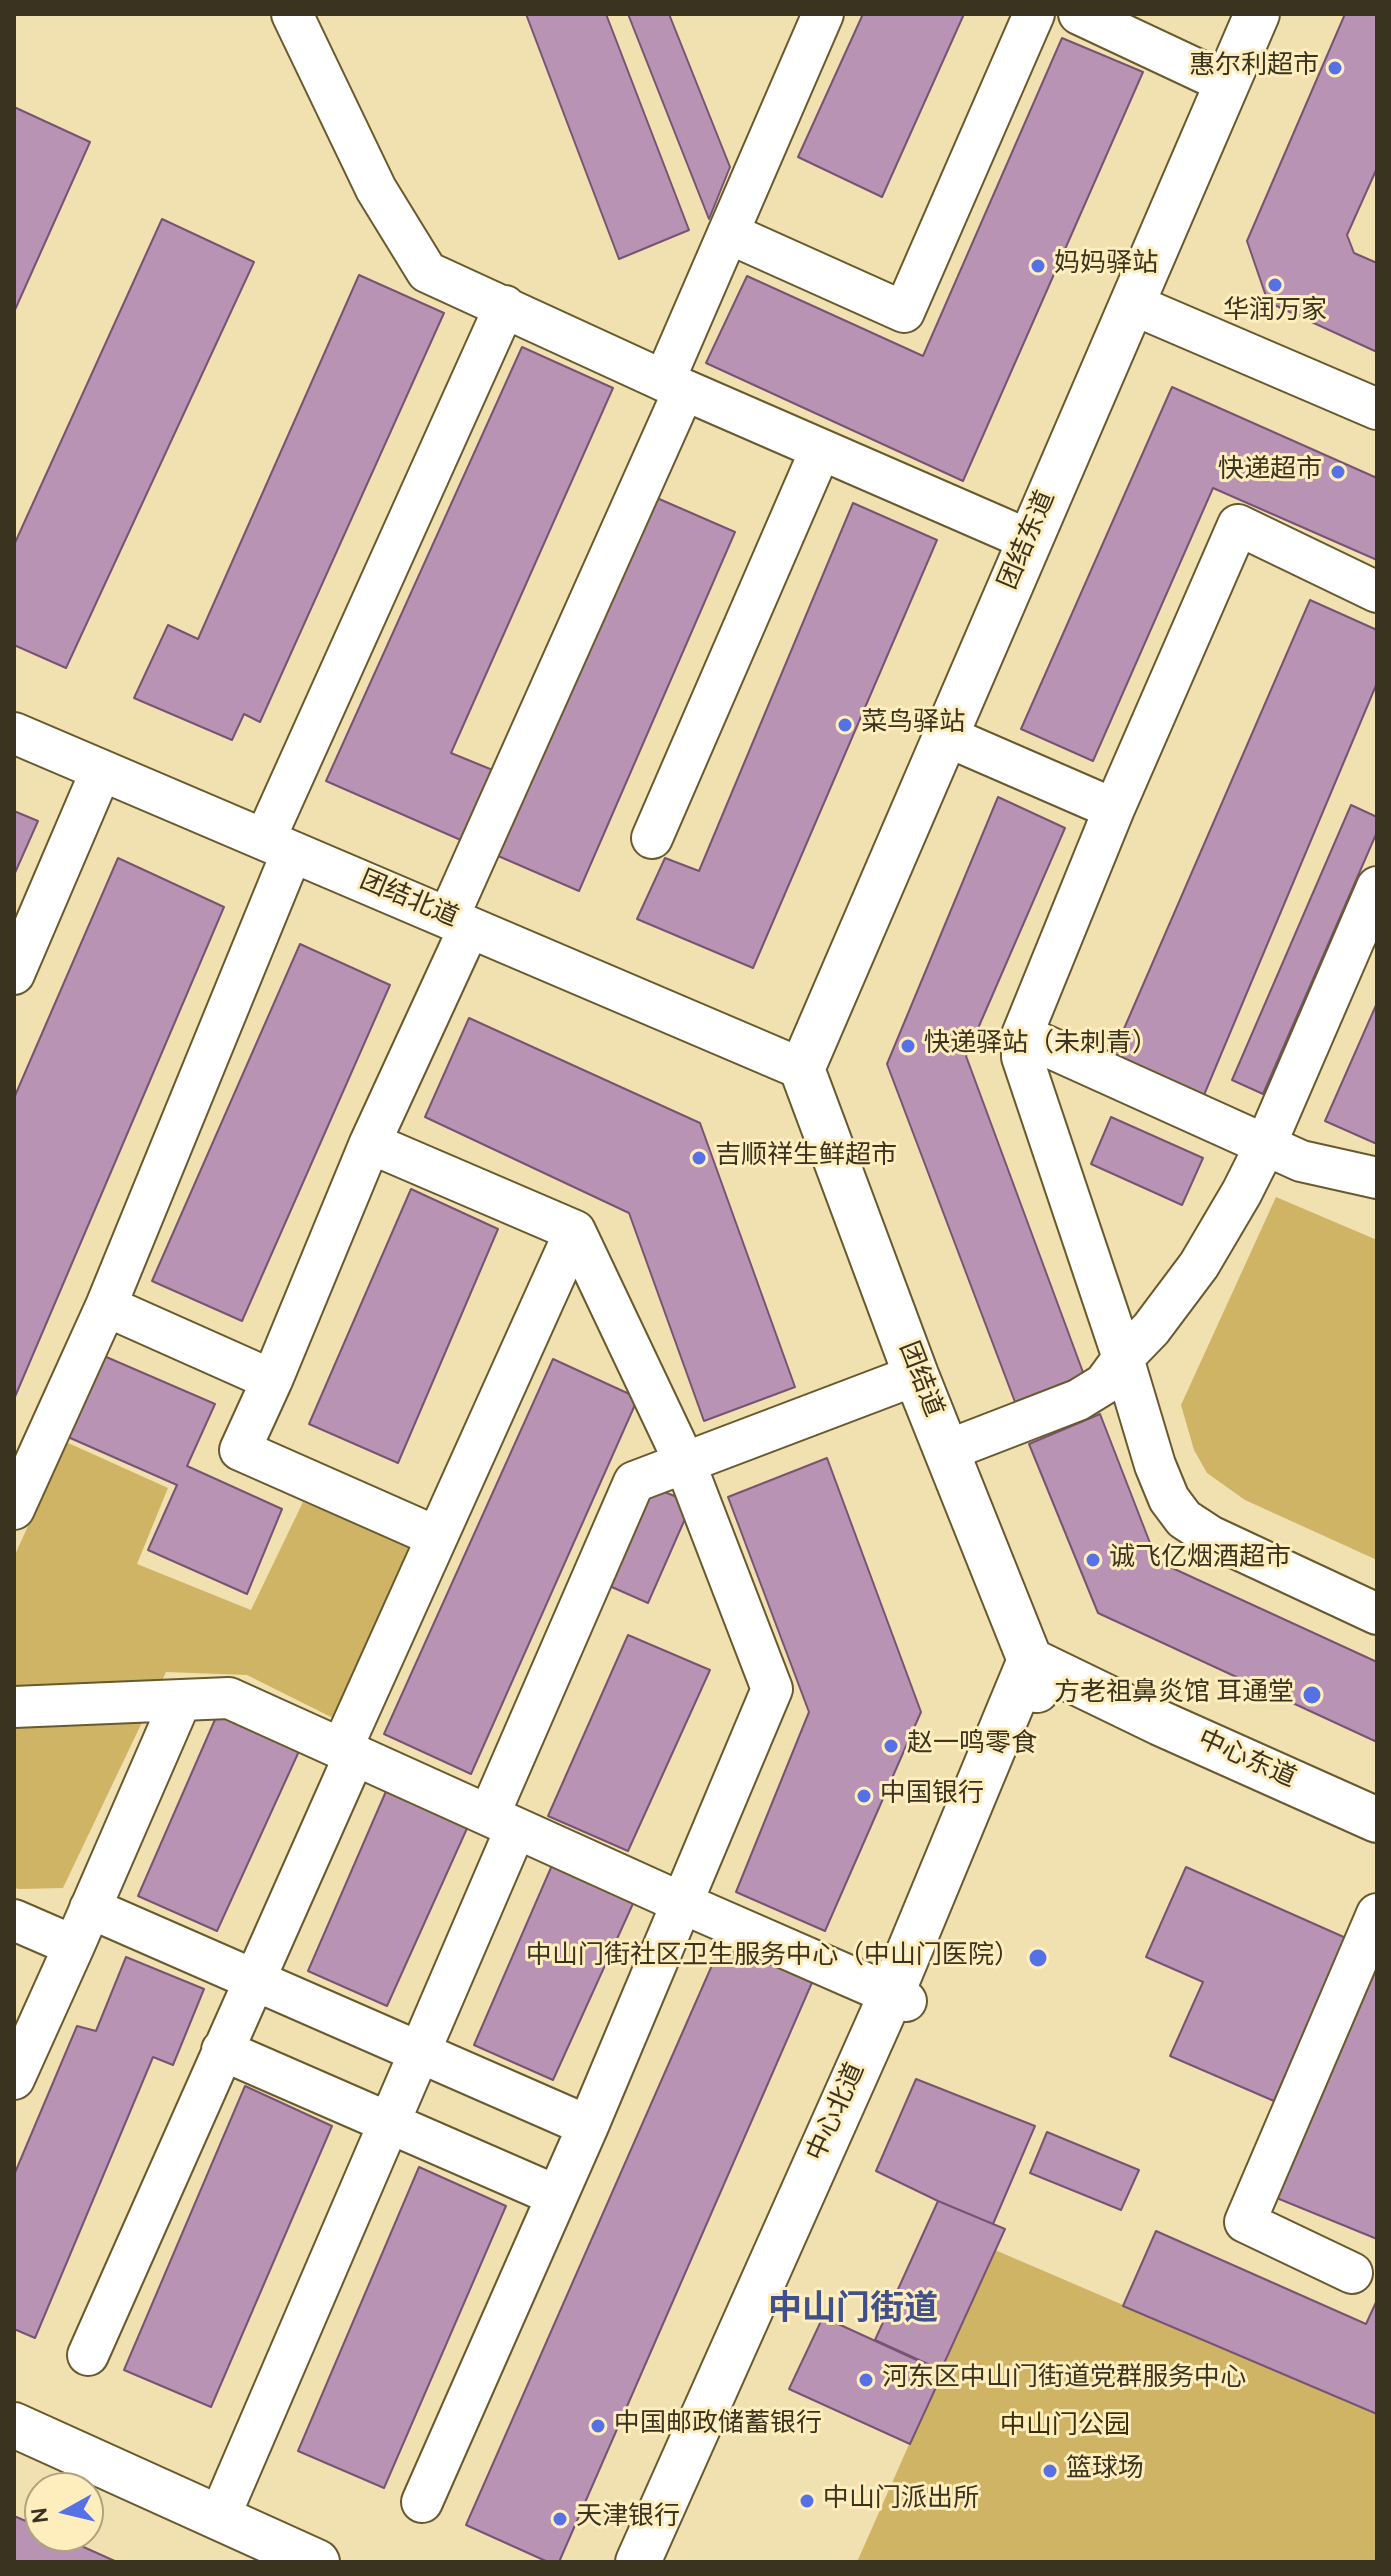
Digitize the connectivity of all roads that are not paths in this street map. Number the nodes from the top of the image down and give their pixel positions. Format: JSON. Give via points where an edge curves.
{"nodes":[{"id":1,"x":292,"y":14,"type":"edge"},
{"id":2,"x":823,"y":14,"type":"edge"},
{"id":3,"x":1034,"y":14,"type":"edge"},
{"id":4,"x":1079,"y":14,"type":"edge"},
{"id":5,"x":1257,"y":14,"type":"edge"},
{"id":6,"x":1226,"y":83,"type":"junction"},
{"id":7,"x":728,"y":233,"type":"junction"},
{"id":8,"x":1132,"y":304,"type":"junction"},
{"id":9,"x":505,"y":306,"type":"junction"},
{"id":10,"x":674,"y":386,"type":"junction"},
{"id":11,"x":1377,"y":409,"type":"edge"},
{"id":12,"x":820,"y":451,"type":"junction"},
{"id":13,"x":1029,"y":540,"type":"junction"},
{"id":14,"x":1377,"y":592,"type":"edge"},
{"id":15,"x":14,"y":733,"type":"edge"},
{"id":16,"x":946,"y":736,"type":"junction"},
{"id":17,"x":101,"y":771,"type":"junction"},
{"id":18,"x":1114,"y":809,"type":"junction"},
{"id":19,"x":652,"y":838,"type":"dead end"},
{"id":20,"x":278,"y":846,"type":"junction"},
{"id":21,"x":1377,"y":887,"type":"edge"},
{"id":22,"x":459,"y":923,"type":"junction"},
{"id":23,"x":14,"y":974,"type":"edge"},
{"id":24,"x":1022,"y":1035,"type":"junction"},
{"id":25,"x":802,"y":1069,"type":"junction"},
{"id":26,"x":370,"y":1143,"type":"junction"},
{"id":27,"x":1265,"y":1146,"type":"junction"},
{"id":28,"x":1377,"y":1178,"type":"edge"},
{"id":29,"x":575,"y":1231,"type":"junction"},
{"id":30,"x":106,"y":1306,"type":"junction"},
{"id":31,"x":1123,"y":1358,"type":"junction"},
{"id":32,"x":916,"y":1375,"type":"junction"},
{"id":33,"x":272,"y":1380,"type":"junction"},
{"id":34,"x":946,"y":1451,"type":"junction"},
{"id":35,"x":685,"y":1463,"type":"junction"},
{"id":36,"x":14,"y":1509,"type":"edge"},
{"id":37,"x":437,"y":1537,"type":"junction"},
{"id":38,"x":1377,"y":1614,"type":"edge"},
{"id":39,"x":1034,"y":1675,"type":"junction"},
{"id":40,"x":181,"y":1700,"type":"junction"},
{"id":41,"x":14,"y":1707,"type":"edge"},
{"id":42,"x":348,"y":1751,"type":"junction"},
{"id":43,"x":1377,"y":1820,"type":"edge"},
{"id":44,"x":503,"y":1821,"type":"junction"},
{"id":45,"x":1377,"y":1842,"type":"edge"},
{"id":46,"x":682,"y":1903,"type":"junction"},
{"id":47,"x":90,"y":1908,"type":"junction"},
{"id":48,"x":1377,"y":1914,"type":"edge"},
{"id":49,"x":14,"y":1920,"type":"edge"},
{"id":50,"x":74,"y":1946,"type":"junction"},
{"id":51,"x":253,"y":1979,"type":"junction"},
{"id":52,"x":899,"y":1998,"type":"junction"},
{"id":53,"x":222,"y":2050,"type":"junction"},
{"id":54,"x":421,"y":2052,"type":"junction"},
{"id":55,"x":14,"y":2079,"type":"edge"},
{"id":56,"x":390,"y":2123,"type":"junction"},
{"id":57,"x":588,"y":2126,"type":"junction"},
{"id":58,"x":557,"y":2196,"type":"junction"},
{"id":59,"x":1352,"y":2273,"type":"dead end"},
{"id":60,"x":88,"y":2355,"type":"dead end"},
{"id":61,"x":14,"y":2425,"type":"edge"},
{"id":62,"x":422,"y":2502,"type":"dead end"},
{"id":63,"x":219,"y":2518,"type":"junction"},
{"id":64,"x":317,"y":2562,"type":"edge"},
{"id":65,"x":638,"y":2562,"type":"edge"},
{"id":66,"x":657,"y":2562,"type":"edge"}],
"edges":[{"from":1,"to":9,"type":"street","via":[[376,189],[427,272]]},
{"from":2,"to":7,"type":"street"},
{"from":3,"to":7,"type":"street","via":[[904,312]]},
{"from":4,"to":6,"type":"street"},
{"from":5,"to":6,"type":"street","name":"团结东道"},
{"from":6,"to":8,"type":"street","name":"团结东道"},
{"from":7,"to":10,"type":"street"},
{"from":8,"to":11,"type":"street"},
{"from":8,"to":13,"type":"street","name":"团结东道"},
{"from":9,"to":10,"type":"street"},
{"from":9,"to":20,"type":"street"},
{"from":10,"to":12,"type":"street"},
{"from":10,"to":22,"type":"street"},
{"from":12,"to":13,"type":"street"},
{"from":12,"to":19,"type":"street"},
{"from":13,"to":16,"type":"street","name":"团结东道"},
{"from":14,"to":18,"type":"street","via":[[1238,525]]},
{"from":15,"to":17,"type":"street","name":"团结北道"},
{"from":16,"to":18,"type":"street"},
{"from":16,"to":25,"type":"street","name":"团结东道"},
{"from":17,"to":20,"type":"street","name":"团结北道"},
{"from":17,"to":23,"type":"street"},
{"from":18,"to":24,"type":"street"},
{"from":20,"to":22,"type":"street","name":"团结北道"},
{"from":20,"to":30,"type":"street"},
{"from":21,"to":27,"type":"street"},
{"from":22,"to":25,"type":"street","name":"团结北道"},
{"from":22,"to":26,"type":"street"},
{"from":24,"to":27,"type":"street"},
{"from":24,"to":31,"type":"street","via":[[1022,1057]]},
{"from":25,"to":32,"type":"street","name":"团结道"},
{"from":26,"to":29,"type":"street"},
{"from":26,"to":33,"type":"street"},
{"from":27,"to":28,"type":"street","via":[[1301,1161]]},
{"from":27,"to":31,"type":"street","via":[[1199,1265]]},
{"from":29,"to":35,"type":"street"},
{"from":29,"to":37,"type":"street"},
{"from":30,"to":33,"type":"street"},
{"from":30,"to":36,"type":"street"},
{"from":31,"to":34,"type":"street","via":[[1104,1384],[1078,1400]]},
{"from":31,"to":38,"type":"street","via":[[1155,1465],[1184,1519],[1240,1552]]},
{"from":32,"to":34,"type":"street","name":"团结道"},
{"from":32,"to":35,"type":"street"},
{"from":33,"to":37,"type":"street","via":[[240,1450]]},
{"from":34,"to":39,"type":"street","name":"团结道"},
{"from":35,"to":44,"type":"street","via":[[634,1482]]},
{"from":35,"to":46,"type":"street","via":[[772,1689]]},
{"from":37,"to":42,"type":"street"},
{"from":39,"to":43,"type":"street","name":"中心东道","via":[[1160,1723]]},
{"from":39,"to":45,"type":"street","name":"中心东道"},
{"from":39,"to":52,"type":"street","name":"中心北道"},
{"from":40,"to":41,"type":"street"},
{"from":40,"to":42,"type":"street","via":[[229,1698]]},
{"from":40,"to":47,"type":"street"},
{"from":42,"to":44,"type":"street"},
{"from":42,"to":51,"type":"street"},
{"from":44,"to":46,"type":"street"},
{"from":44,"to":54,"type":"street"},
{"from":46,"to":52,"type":"street"},
{"from":46,"to":57,"type":"street"},
{"from":47,"to":50,"type":"street"},
{"from":47,"to":51,"type":"street"},
{"from":48,"to":59,"type":"street","via":[[1245,2222]]},
{"from":49,"to":50,"type":"street"},
{"from":50,"to":55,"type":"street"},
{"from":51,"to":53,"type":"street"},
{"from":51,"to":54,"type":"street"},
{"from":52,"to":65,"type":"street","name":"中心北道"},
{"from":52,"to":66,"type":"street","name":"中心北道"},
{"from":53,"to":56,"type":"street"},
{"from":53,"to":60,"type":"street"},
{"from":54,"to":56,"type":"street"},
{"from":54,"to":57,"type":"street"},
{"from":56,"to":58,"type":"street"},
{"from":56,"to":63,"type":"street"},
{"from":57,"to":58,"type":"street"},
{"from":58,"to":62,"type":"street"},
{"from":61,"to":63,"type":"street"},
{"from":63,"to":64,"type":"street"}]}
